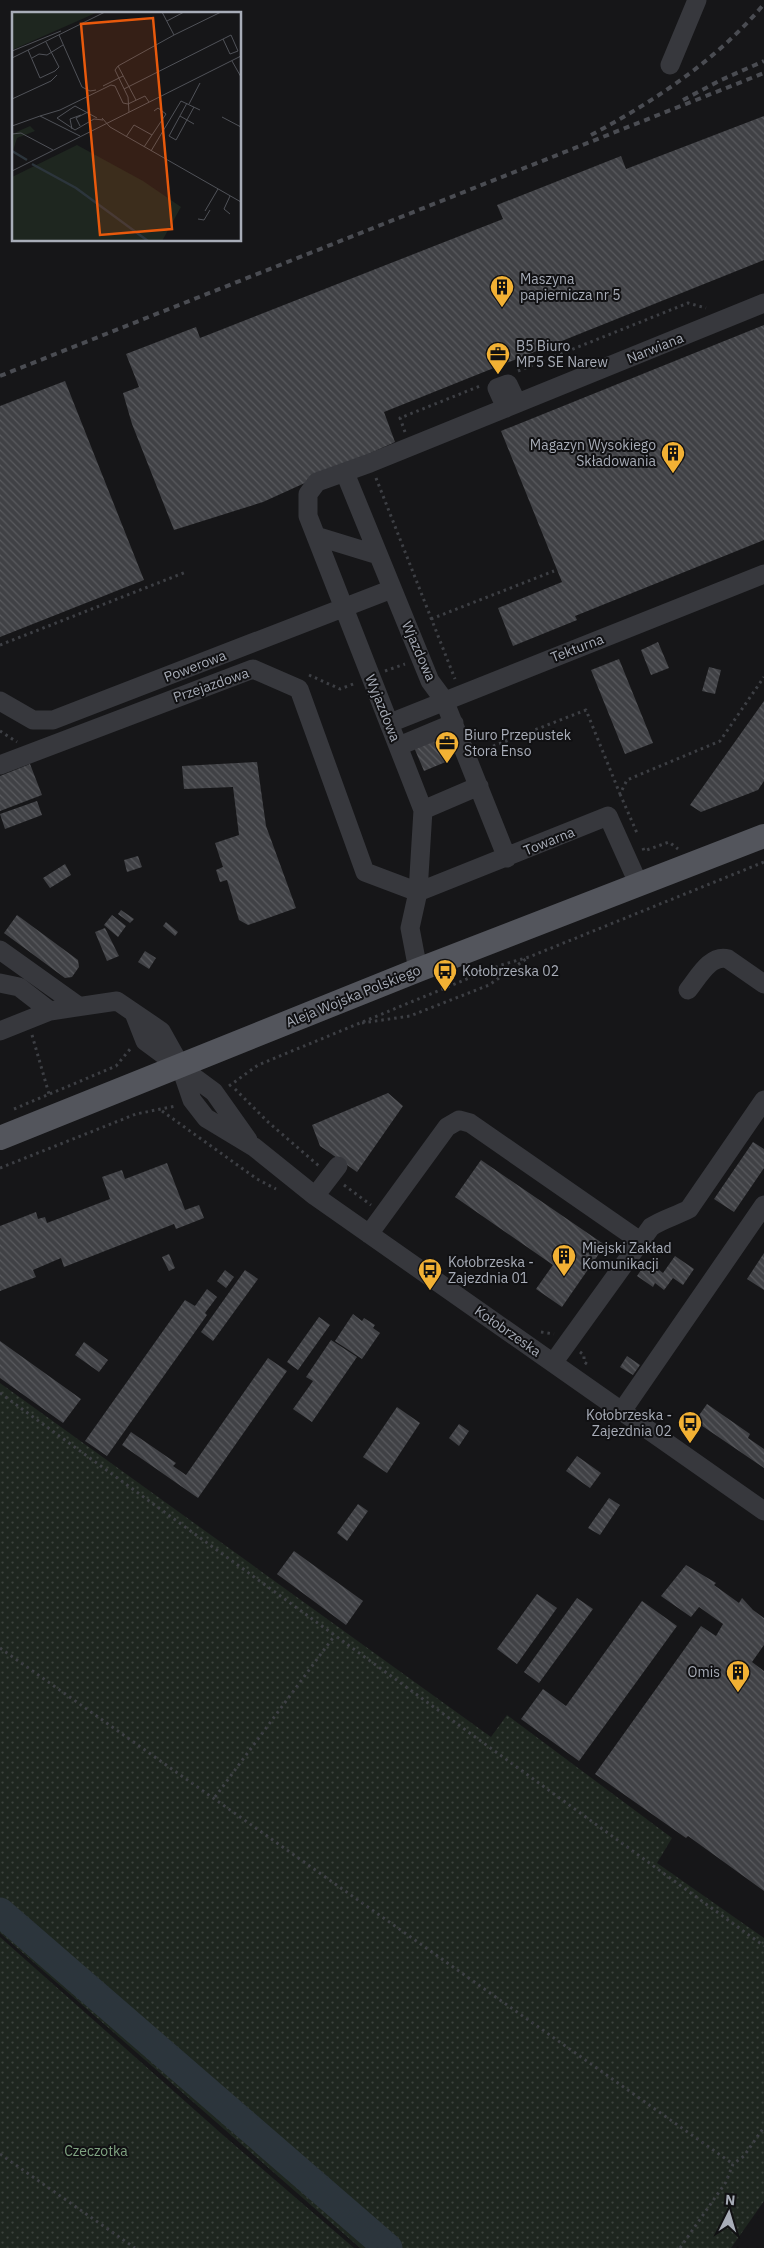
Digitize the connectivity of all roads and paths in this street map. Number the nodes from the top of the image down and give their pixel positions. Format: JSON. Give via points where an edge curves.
{"nodes":[{"id":1,"x":696,"y":0,"type":"edge"},
{"id":2,"x":670,"y":65,"type":"dead end"},
{"id":3,"x":764,"y":303,"type":"edge"},
{"id":4,"x":719,"y":322,"type":"junction"},
{"id":5,"x":509,"y":374,"type":"dead end"},
{"id":6,"x":482,"y":385,"type":"dead end"},
{"id":7,"x":408,"y":439,"type":"dead end"},
{"id":8,"x":370,"y":463,"type":"junction"},
{"id":9,"x":345,"y":473,"type":"junction"},
{"id":10,"x":316,"y":536,"type":"junction"},
{"id":11,"x":378,"y":554,"type":"junction"},
{"id":12,"x":554,"y":571,"type":"dead end"},
{"id":13,"x":186,"y":572,"type":"dead end"},
{"id":14,"x":764,"y":574,"type":"edge"},
{"id":15,"x":392,"y":589,"type":"junction"},
{"id":16,"x":344,"y":608,"type":"junction"},
{"id":17,"x":431,"y":619,"type":"junction"},
{"id":18,"x":0,"y":645,"type":"edge"},
{"id":19,"x":764,"y":677,"type":"edge"},
{"id":20,"x":452,"y":697,"type":"junction"},
{"id":21,"x":0,"y":701,"type":"edge"},
{"id":22,"x":390,"y":723,"type":"junction"},
{"id":23,"x":454,"y":723,"type":"junction"},
{"id":24,"x":480,"y":742,"type":"dead end"},
{"id":25,"x":399,"y":746,"type":"junction"},
{"id":26,"x":0,"y":765,"type":"edge"},
{"id":27,"x":479,"y":786,"type":"junction"},
{"id":28,"x":620,"y":794,"type":"junction"},
{"id":29,"x":423,"y":810,"type":"junction"},
{"id":30,"x":637,"y":835,"type":"dead end"},
{"id":31,"x":764,"y":836,"type":"edge"},
{"id":32,"x":641,"y":843,"type":"dead end"},
{"id":33,"x":507,"y":858,"type":"junction"},
{"id":34,"x":764,"y":862,"type":"edge"},
{"id":35,"x":686,"y":868,"type":"junction"},
{"id":36,"x":639,"y":885,"type":"junction"},
{"id":37,"x":694,"y":889,"type":"junction"},
{"id":38,"x":418,"y":892,"type":"junction"},
{"id":39,"x":0,"y":950,"type":"edge"},
{"id":40,"x":529,"y":957,"type":"junction"},
{"id":41,"x":418,"y":970,"type":"junction"},
{"id":42,"x":0,"y":983,"type":"edge"},
{"id":43,"x":764,"y":984,"type":"edge"},
{"id":44,"x":688,"y":990,"type":"dead end"},
{"id":45,"x":77,"y":1005,"type":"junction"},
{"id":46,"x":50,"y":1011,"type":"junction"},
{"id":47,"x":134,"y":1013,"type":"junction"},
{"id":48,"x":28,"y":1020,"type":"junction"},
{"id":49,"x":355,"y":1024,"type":"junction"},
{"id":50,"x":0,"y":1031,"type":"edge"},
{"id":51,"x":145,"y":1041,"type":"junction"},
{"id":52,"x":180,"y":1065,"type":"junction"},
{"id":53,"x":49,"y":1094,"type":"junction"},
{"id":54,"x":764,"y":1100,"type":"edge"},
{"id":55,"x":170,"y":1109,"type":"dead end"},
{"id":56,"x":8,"y":1112,"type":"dead end"},
{"id":57,"x":0,"y":1138,"type":"edge"},
{"id":58,"x":0,"y":1168,"type":"edge"},
{"id":59,"x":335,"y":1170,"type":"junction"},
{"id":60,"x":315,"y":1196,"type":"junction"},
{"id":61,"x":764,"y":1205,"type":"edge"},
{"id":62,"x":383,"y":1214,"type":"junction"},
{"id":63,"x":369,"y":1234,"type":"junction"},
{"id":64,"x":640,"y":1241,"type":"junction"},
{"id":65,"x":539,"y":1331,"type":"dead end"},
{"id":66,"x":567,"y":1343,"type":"junction"},
{"id":67,"x":553,"y":1363,"type":"junction"},
{"id":68,"x":588,"y":1366,"type":"dead end"},
{"id":69,"x":0,"y":1393,"type":"edge"},
{"id":70,"x":622,"y":1411,"type":"junction"},
{"id":71,"x":764,"y":1512,"type":"edge"},
{"id":72,"x":335,"y":1635,"type":"junction"},
{"id":73,"x":0,"y":1648,"type":"edge"},
{"id":74,"x":215,"y":1797,"type":"junction"},
{"id":75,"x":764,"y":1946,"type":"edge"},
{"id":76,"x":764,"y":2127,"type":"edge"},
{"id":77,"x":0,"y":2154,"type":"edge"},
{"id":78,"x":733,"y":2164,"type":"junction"},
{"id":79,"x":134,"y":2248,"type":"edge"},
{"id":80,"x":680,"y":2248,"type":"edge"}],
"edges":[{"from":1,"to":2,"type":"street"},
{"from":3,"to":4,"type":"street","name":"Narwiana"},
{"from":4,"to":5,"type":"path","via":[[714,311],[688,303]]},
{"from":4,"to":8,"type":"street","name":"Narwiana"},
{"from":6,"to":7,"type":"path","via":[[400,418]]},
{"from":8,"to":9,"type":"street","name":"Narwiana"},
{"from":8,"to":17,"type":"path"},
{"from":9,"to":10,"type":"street","name":"Wyjazdowa","via":[[317,482],[308,494],[308,516]]},
{"from":9,"to":11,"type":"street","name":"Wjazdowa"},
{"from":10,"to":11,"type":"street"},
{"from":10,"to":16,"type":"street","name":"Wyjazdowa"},
{"from":11,"to":15,"type":"street","name":"Wjazdowa"},
{"from":12,"to":17,"type":"path"},
{"from":13,"to":18,"type":"path"},
{"from":14,"to":20,"type":"street","name":"Tekturna"},
{"from":15,"to":16,"type":"street","name":"Powerowa"},
{"from":15,"to":20,"type":"street","name":"Wjazdowa","via":[[430,681]]},
{"from":16,"to":21,"type":"street","name":"Powerowa","via":[[53,720],[33,720]]},
{"from":16,"to":22,"type":"street","name":"Wyjazdowa"},
{"from":17,"to":20,"type":"path"},
{"from":19,"to":28,"type":"path","via":[[720,741],[627,780]]},
{"from":20,"to":22,"type":"street","name":"Tekturna"},
{"from":20,"to":23,"type":"street","name":"Wjazdowa"},
{"from":22,"to":25,"type":"street","name":"Wyjazdowa"},
{"from":23,"to":25,"type":"street"},
{"from":23,"to":27,"type":"street","name":"Wjazdowa"},
{"from":24,"to":28,"type":"path","via":[[483,750],[586,710]]},
{"from":25,"to":29,"type":"street","name":"Wyjazdowa"},
{"from":26,"to":38,"type":"street","name":"Przejazdowa","via":[[254,669],[299,689],[365,872]]},
{"from":27,"to":29,"type":"street"},
{"from":27,"to":33,"type":"street","name":"Wjazdowa"},
{"from":28,"to":30,"type":"path"},
{"from":29,"to":38,"type":"street","name":"Wyjazdowa"},
{"from":31,"to":35,"type":"main road","name":"Aleja Wojska Polskiego"},
{"from":32,"to":35,"type":"path","via":[[644,851],[670,842],[678,848]]},
{"from":33,"to":36,"type":"street","name":"Towarna","via":[[608,816]]},
{"from":33,"to":38,"type":"street","name":"Towarna"},
{"from":34,"to":37,"type":"path"},
{"from":35,"to":36,"type":"main road","name":"Aleja Wojska Polskiego"},
{"from":35,"to":37,"type":"path"},
{"from":36,"to":41,"type":"main road","name":"Aleja Wojska Polskiego"},
{"from":37,"to":40,"type":"path"},
{"from":38,"to":41,"type":"street","name":"Wyjazdowa","via":[[410,928]]},
{"from":39,"to":45,"type":"street"},
{"from":40,"to":49,"type":"path"},
{"from":40,"to":49,"type":"path","via":[[489,985],[410,1016]]},
{"from":41,"to":52,"type":"main road","name":"Aleja Wojska Polskiego"},
{"from":42,"to":46,"type":"street","via":[[18,987]]},
{"from":43,"to":44,"type":"street","via":[[722,957],[711,962]]},
{"from":45,"to":46,"type":"street"},
{"from":45,"to":47,"type":"street","via":[[117,1001]]},
{"from":46,"to":48,"type":"street"},
{"from":47,"to":51,"type":"street"},
{"from":47,"to":52,"type":"street","via":[[161,1031]]},
{"from":48,"to":50,"type":"street"},
{"from":48,"to":53,"type":"path"},
{"from":49,"to":59,"type":"path","via":[[258,1065],[232,1085],[287,1139]]},
{"from":51,"to":52,"type":"street","name":"Kołobrzeska"},
{"from":51,"to":53,"type":"path","via":[[126,1052],[116,1066]]},
{"from":52,"to":57,"type":"main road","name":"Aleja Wojska Polskiego"},
{"from":52,"to":60,"type":"street","name":"Kołobrzeska","via":[[214,1092],[254,1147]]},
{"from":53,"to":56,"type":"path"},
{"from":54,"to":64,"type":"street","via":[[689,1209],[663,1219],[651,1227]]},
{"from":55,"to":58,"type":"path","via":[[136,1114]]},
{"from":59,"to":60,"type":"street"},
{"from":59,"to":62,"type":"path"},
{"from":60,"to":63,"type":"street","name":"Kołobrzeska"},
{"from":61,"to":70,"type":"street"},
{"from":62,"to":63,"type":"street"},
{"from":62,"to":64,"type":"street","via":[[447,1127],[459,1120],[521,1151]]},
{"from":63,"to":67,"type":"street","name":"Kołobrzeska"},
{"from":64,"to":66,"type":"street"},
{"from":65,"to":66,"type":"path","via":[[551,1332]]},
{"from":66,"to":67,"type":"street"},
{"from":66,"to":68,"type":"path","via":[[584,1355]]},
{"from":67,"to":70,"type":"street","name":"Kołobrzeska"},
{"from":69,"to":72,"type":"path"},
{"from":70,"to":71,"type":"street","name":"Kołobrzeska"},
{"from":72,"to":74,"type":"path"},
{"from":72,"to":75,"type":"path"},
{"from":73,"to":74,"type":"path"},
{"from":74,"to":78,"type":"path"},
{"from":76,"to":78,"type":"path","via":[[744,2156]]},
{"from":77,"to":79,"type":"path"},
{"from":78,"to":80,"type":"path","via":[[726,2182]]}]}
